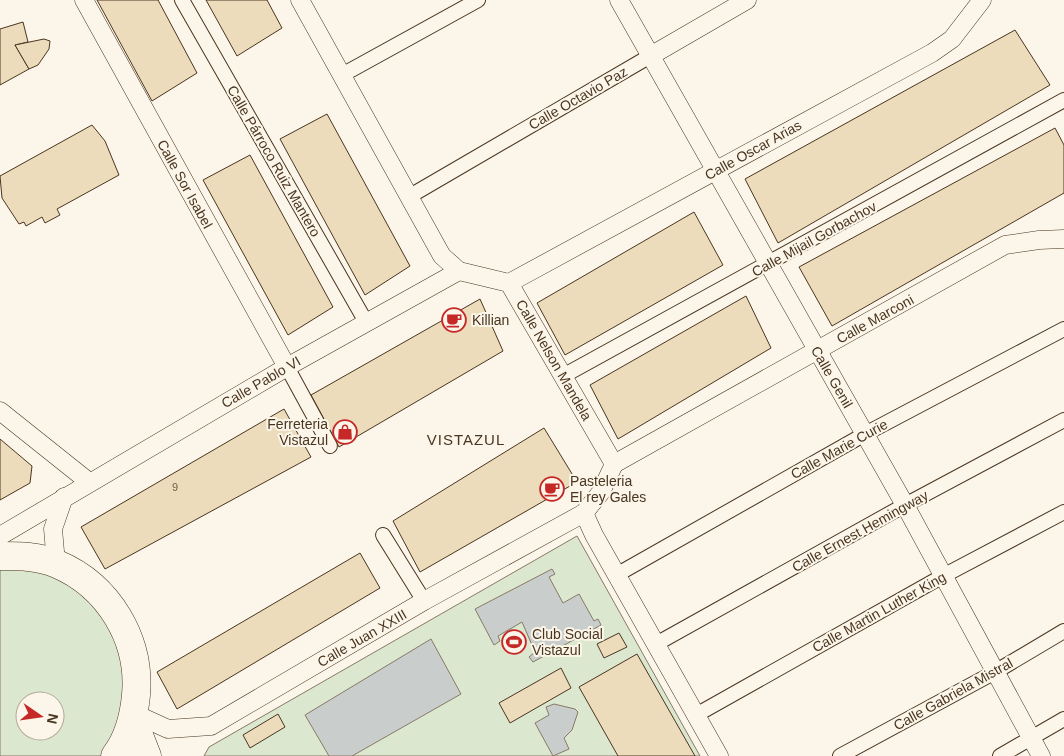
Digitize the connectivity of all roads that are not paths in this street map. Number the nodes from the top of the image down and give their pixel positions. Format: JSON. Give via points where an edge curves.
{"nodes":[{"id":1,"x":84,"y":0,"type":"edge"},
{"id":2,"x":182,"y":0,"type":"edge"},
{"id":3,"x":300,"y":0,"type":"edge"},
{"id":4,"x":478,"y":0,"type":"edge"},
{"id":5,"x":619,"y":0,"type":"edge"},
{"id":6,"x":747,"y":0,"type":"edge"},
{"id":7,"x":982,"y":0,"type":"edge"},
{"id":8,"x":652,"y":55,"type":"junction"},
{"id":9,"x":342,"y":75,"type":"junction"},
{"id":10,"x":1064,"y":100,"type":"edge"},
{"id":11,"x":716,"y":170,"type":"junction"},
{"id":12,"x":410,"y":196,"type":"junction"},
{"id":13,"x":1064,"y":239,"type":"edge"},
{"id":14,"x":768,"y":265,"type":"junction"},
{"id":15,"x":459,"y":271,"type":"junction"},
{"id":16,"x":509,"y":283,"type":"junction"},
{"id":17,"x":366,"y":322,"type":"junction"},
{"id":18,"x":1064,"y":329,"type":"edge"},
{"id":19,"x":816,"y":351,"type":"junction"},
{"id":20,"x":287,"y":367,"type":"junction"},
{"id":21,"x":563,"y":376,"type":"junction"},
{"id":22,"x":0,"y":412,"type":"edge"},
{"id":23,"x":1064,"y":420,"type":"edge"},
{"id":24,"x":865,"y":434,"type":"junction"},
{"id":25,"x":330,"y":446,"type":"dead end"},
{"id":26,"x":614,"y":464,"type":"junction"},
{"id":27,"x":89,"y":482,"type":"junction"},
{"id":28,"x":64,"y":496,"type":"junction"},
{"id":29,"x":905,"y":505,"type":"junction"},
{"id":30,"x":584,"y":512,"type":"junction"},
{"id":31,"x":1064,"y":512,"type":"edge"},
{"id":32,"x":383,"y":535,"type":"dead end"},
{"id":33,"x":0,"y":536,"type":"edge"},
{"id":34,"x":0,"y":556,"type":"edge"},
{"id":35,"x":56,"y":563,"type":"junction"},
{"id":36,"x":618,"y":574,"type":"junction"},
{"id":37,"x":944,"y":576,"type":"junction"},
{"id":38,"x":424,"y":601,"type":"junction"},
{"id":39,"x":1064,"y":631,"type":"edge"},
{"id":40,"x":656,"y":644,"type":"junction"},
{"id":41,"x":995,"y":672,"type":"junction"},
{"id":42,"x":696,"y":715,"type":"junction"},
{"id":43,"x":134,"y":717,"type":"junction"},
{"id":44,"x":1064,"y":719,"type":"edge"},
{"id":45,"x":1031,"y":739,"type":"junction"},
{"id":46,"x":115,"y":756,"type":"edge"},
{"id":47,"x":147,"y":756,"type":"edge"},
{"id":48,"x":719,"y":756,"type":"edge"},
{"id":49,"x":840,"y":756,"type":"edge"},
{"id":50,"x":1000,"y":756,"type":"edge"},
{"id":51,"x":1040,"y":756,"type":"edge"}],
"edges":[{"from":1,"to":20,"type":"street","name":"Calle Sor Isabel"},
{"from":2,"to":17,"type":"street","name":"Calle Párroco Ruiz Mantero"},
{"from":3,"to":9,"type":"street"},
{"from":4,"to":9,"type":"street"},
{"from":5,"to":8,"type":"street","name":"Calle Genil"},
{"from":6,"to":8,"type":"street","name":"Calle Octavio Paz"},
{"from":7,"to":11,"type":"street","name":"Calle Oscar Arias","via":[[952,39],[932,53]]},
{"from":8,"to":11,"type":"street","name":"Calle Genil"},
{"from":8,"to":12,"type":"street","name":"Calle Octavio Paz"},
{"from":9,"to":12,"type":"street"},
{"from":10,"to":14,"type":"street","name":"Calle Mijail Gorbachov"},
{"from":11,"to":14,"type":"street","name":"Calle Genil"},
{"from":11,"to":16,"type":"street","name":"Calle Oscar Arias"},
{"from":12,"to":15,"type":"street","via":[[442,256]]},
{"from":13,"to":19,"type":"street","name":"Calle Marconi","via":[[1006,245]]},
{"from":14,"to":19,"type":"street","name":"Calle Genil"},
{"from":14,"to":21,"type":"street","name":"Calle Mijail Gorbachov"},
{"from":15,"to":16,"type":"street"},
{"from":15,"to":17,"type":"street","name":"Calle Pablo VI"},
{"from":16,"to":21,"type":"street","name":"Calle Nelson Mandela"},
{"from":17,"to":20,"type":"street","name":"Calle Pablo VI"},
{"from":18,"to":24,"type":"street","name":"Calle Marie Curie"},
{"from":19,"to":24,"type":"street","name":"Calle Genil"},
{"from":19,"to":26,"type":"street","name":"Calle Marconi"},
{"from":20,"to":25,"type":"street"},
{"from":20,"to":27,"type":"street","name":"Calle Pablo VI"},
{"from":21,"to":26,"type":"street","name":"Calle Nelson Mandela"},
{"from":22,"to":27,"type":"street"},
{"from":23,"to":29,"type":"street","name":"Calle Ernest Hemingway"},
{"from":24,"to":29,"type":"street","name":"Calle Genil"},
{"from":24,"to":36,"type":"street","name":"Calle Marie Curie"},
{"from":26,"to":30,"type":"street","via":[[600,492]]},
{"from":27,"to":28,"type":"street","name":"Calle Pablo VI"},
{"from":28,"to":33,"type":"street","name":"Calle Pablo VI"},
{"from":28,"to":35,"type":"street","via":[[53,529]]},
{"from":29,"to":37,"type":"street","name":"Calle Genil"},
{"from":29,"to":40,"type":"street","name":"Calle Ernest Hemingway"},
{"from":30,"to":36,"type":"street","via":[[594,536]]},
{"from":30,"to":38,"type":"street","name":"Calle Juan XXIII"},
{"from":31,"to":37,"type":"street","name":"Calle Martin Luther King"},
{"from":32,"to":38,"type":"street"},
{"from":34,"to":35,"type":"main road","via":[[26,556]]},
{"from":35,"to":43,"type":"main road","via":[[88,581],[118,616],[131,640],[138,677]]},
{"from":36,"to":40,"type":"street"},
{"from":37,"to":41,"type":"street","name":"Calle Genil"},
{"from":37,"to":42,"type":"street","name":"Calle Martin Luther King"},
{"from":38,"to":43,"type":"street","name":"Calle Juan XXIII","via":[[211,726],[168,729]]},
{"from":39,"to":41,"type":"street","name":"Calle Gabriela Mistral"},
{"from":40,"to":42,"type":"street"},
{"from":41,"to":45,"type":"street","name":"Calle Genil"},
{"from":41,"to":49,"type":"street","name":"Calle Gabriela Mistral"},
{"from":42,"to":48,"type":"street"},
{"from":43,"to":46,"type":"main road"},
{"from":43,"to":47,"type":"main road"},
{"from":44,"to":45,"type":"street"},
{"from":45,"to":50,"type":"street"},
{"from":45,"to":51,"type":"street","name":"Calle Genil"}]}
